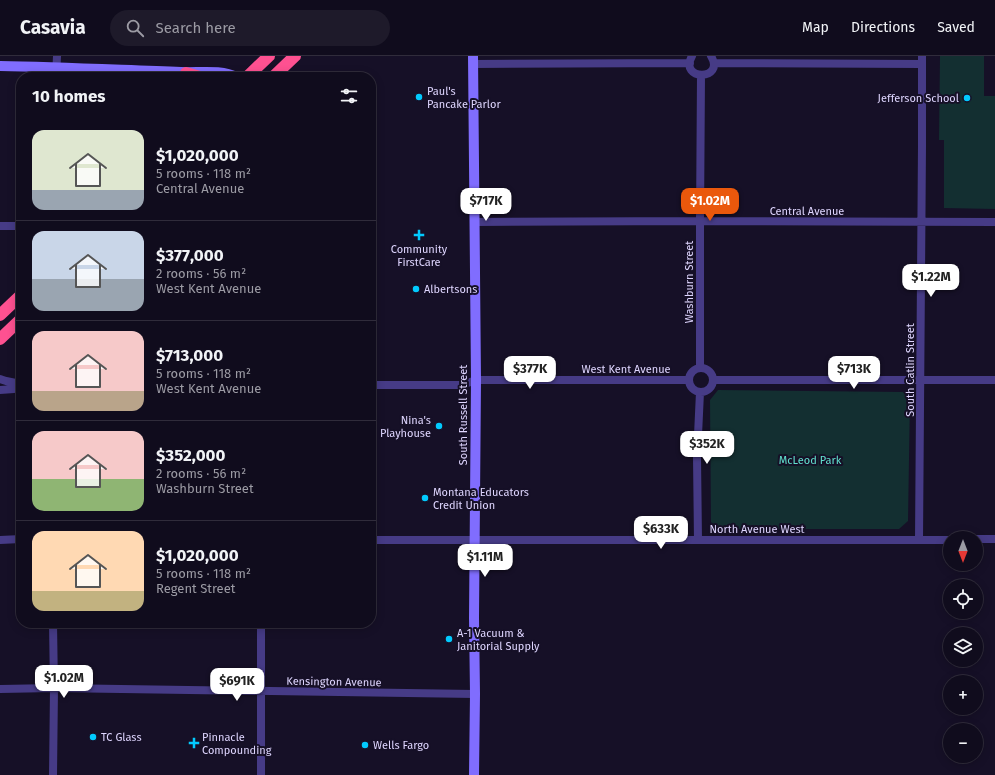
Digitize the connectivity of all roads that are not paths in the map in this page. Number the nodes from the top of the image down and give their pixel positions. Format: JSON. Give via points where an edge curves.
{"nodes":[{"id":1,"x":57,"y":56,"type":"edge"},
{"id":2,"x":269,"y":56,"type":"edge"},
{"id":3,"x":295,"y":56,"type":"edge"},
{"id":4,"x":473,"y":60,"type":"edge"},
{"id":5,"x":691,"y":60,"type":"edge"},
{"id":6,"x":712,"y":60,"type":"edge"},
{"id":7,"x":922,"y":60,"type":"edge"},
{"id":8,"x":0,"y":66,"type":"edge"},
{"id":9,"x":56,"y":72,"type":"edge"},
{"id":10,"x":252,"y":72,"type":"edge"},
{"id":11,"x":279,"y":72,"type":"edge"},
{"id":12,"x":701,"y":75,"type":"junction"},
{"id":13,"x":700,"y":221,"type":"junction"},
{"id":14,"x":475,"y":222,"type":"junction"},
{"id":15,"x":922,"y":222,"type":"junction"},
{"id":16,"x":995,"y":222,"type":"edge"},
{"id":17,"x":0,"y":226,"type":"edge"},
{"id":18,"x":16,"y":226,"type":"edge"},
{"id":19,"x":16,"y":300,"type":"edge"},
{"id":20,"x":0,"y":315,"type":"edge"},
{"id":21,"x":16,"y":324,"type":"edge"},
{"id":22,"x":0,"y":339,"type":"edge"},
{"id":23,"x":700,"y":368,"type":"junction"},
{"id":24,"x":0,"y":379,"type":"edge"},
{"id":25,"x":476,"y":380,"type":"junction"},
{"id":26,"x":689,"y":380,"type":"junction"},
{"id":27,"x":713,"y":380,"type":"junction"},
{"id":28,"x":921,"y":380,"type":"junction"},
{"id":29,"x":995,"y":380,"type":"edge"},
{"id":30,"x":16,"y":384,"type":"edge"},
{"id":31,"x":376,"y":385,"type":"edge"},
{"id":32,"x":16,"y":389,"type":"edge"},
{"id":33,"x":0,"y":390,"type":"edge"},
{"id":34,"x":700,"y":392,"type":"junction"},
{"id":35,"x":16,"y":539,"type":"edge"},
{"id":36,"x":995,"y":539,"type":"edge"},
{"id":37,"x":0,"y":540,"type":"edge"},
{"id":38,"x":376,"y":540,"type":"edge"},
{"id":39,"x":474,"y":540,"type":"junction"},
{"id":40,"x":698,"y":540,"type":"junction"},
{"id":41,"x":919,"y":540,"type":"junction"},
{"id":42,"x":943,"y":540,"type":"edge"},
{"id":43,"x":983,"y":540,"type":"edge"},
{"id":44,"x":53,"y":628,"type":"edge"},
{"id":45,"x":261,"y":628,"type":"edge"},
{"id":46,"x":54,"y":688,"type":"junction"},
{"id":47,"x":0,"y":689,"type":"edge"},
{"id":48,"x":261,"y":692,"type":"junction"},
{"id":49,"x":475,"y":694,"type":"junction"},
{"id":50,"x":53,"y":775,"type":"edge"},
{"id":51,"x":261,"y":775,"type":"edge"},
{"id":52,"x":474,"y":775,"type":"edge"}],
"edges":[{"from":1,"to":9,"type":"street"},
{"from":2,"to":10,"type":"highway"},
{"from":3,"to":11,"type":"highway"},
{"from":4,"to":5,"type":"street","via":[[491,64]]},
{"from":4,"to":14,"type":"main road","name":"South Russell Street"},
{"from":5,"to":12,"type":"street","via":[[691,70]]},
{"from":6,"to":7,"type":"street"},
{"from":6,"to":12,"type":"street","via":[[710,72]]},
{"from":7,"to":15,"type":"street","name":"South Catlin Street"},
{"from":8,"to":9,"type":"main road"},
{"from":12,"to":13,"type":"street","name":"Washburn Street"},
{"from":13,"to":14,"type":"street","name":"Central Avenue"},
{"from":13,"to":15,"type":"street","name":"Central Avenue"},
{"from":13,"to":23,"type":"street","name":"Washburn Street"},
{"from":14,"to":25,"type":"main road","name":"South Russell Street"},
{"from":15,"to":16,"type":"street","name":"Central Avenue"},
{"from":15,"to":28,"type":"street","name":"South Catlin Street"},
{"from":17,"to":18,"type":"street"},
{"from":19,"to":20,"type":"highway"},
{"from":21,"to":22,"type":"highway"},
{"from":23,"to":26,"type":"street","via":[[696,368],[690,374]]},
{"from":23,"to":27,"type":"street","via":[[708,370]]},
{"from":24,"to":30,"type":"street"},
{"from":25,"to":26,"type":"street","name":"West Kent Avenue"},
{"from":25,"to":31,"type":"street","name":"West Kent Avenue","via":[[462,386]]},
{"from":25,"to":39,"type":"main road","name":"South Russell Street"},
{"from":26,"to":34,"type":"street","via":[[690,386]]},
{"from":27,"to":28,"type":"street"},
{"from":27,"to":34,"type":"street","via":[[709,389]]},
{"from":28,"to":29,"type":"street"},
{"from":28,"to":41,"type":"street","name":"South Catlin Street"},
{"from":32,"to":33,"type":"street"},
{"from":34,"to":40,"type":"street","via":[[697,458]]},
{"from":35,"to":37,"type":"street"},
{"from":36,"to":43,"type":"street"},
{"from":38,"to":39,"type":"street","name":"North Avenue West"},
{"from":39,"to":40,"type":"street","name":"North Avenue West"},
{"from":39,"to":49,"type":"main road","name":"South Russell Street"},
{"from":40,"to":41,"type":"street","name":"North Avenue West"},
{"from":41,"to":42,"type":"street","name":"North Avenue West"},
{"from":44,"to":46,"type":"street"},
{"from":45,"to":48,"type":"street"},
{"from":46,"to":47,"type":"street","name":"Kensington Avenue"},
{"from":46,"to":48,"type":"street","name":"Kensington Avenue"},
{"from":46,"to":50,"type":"street"},
{"from":48,"to":49,"type":"street","name":"Kensington Avenue"},
{"from":48,"to":51,"type":"street"},
{"from":49,"to":52,"type":"main road","name":"South Russell Street"}]}
